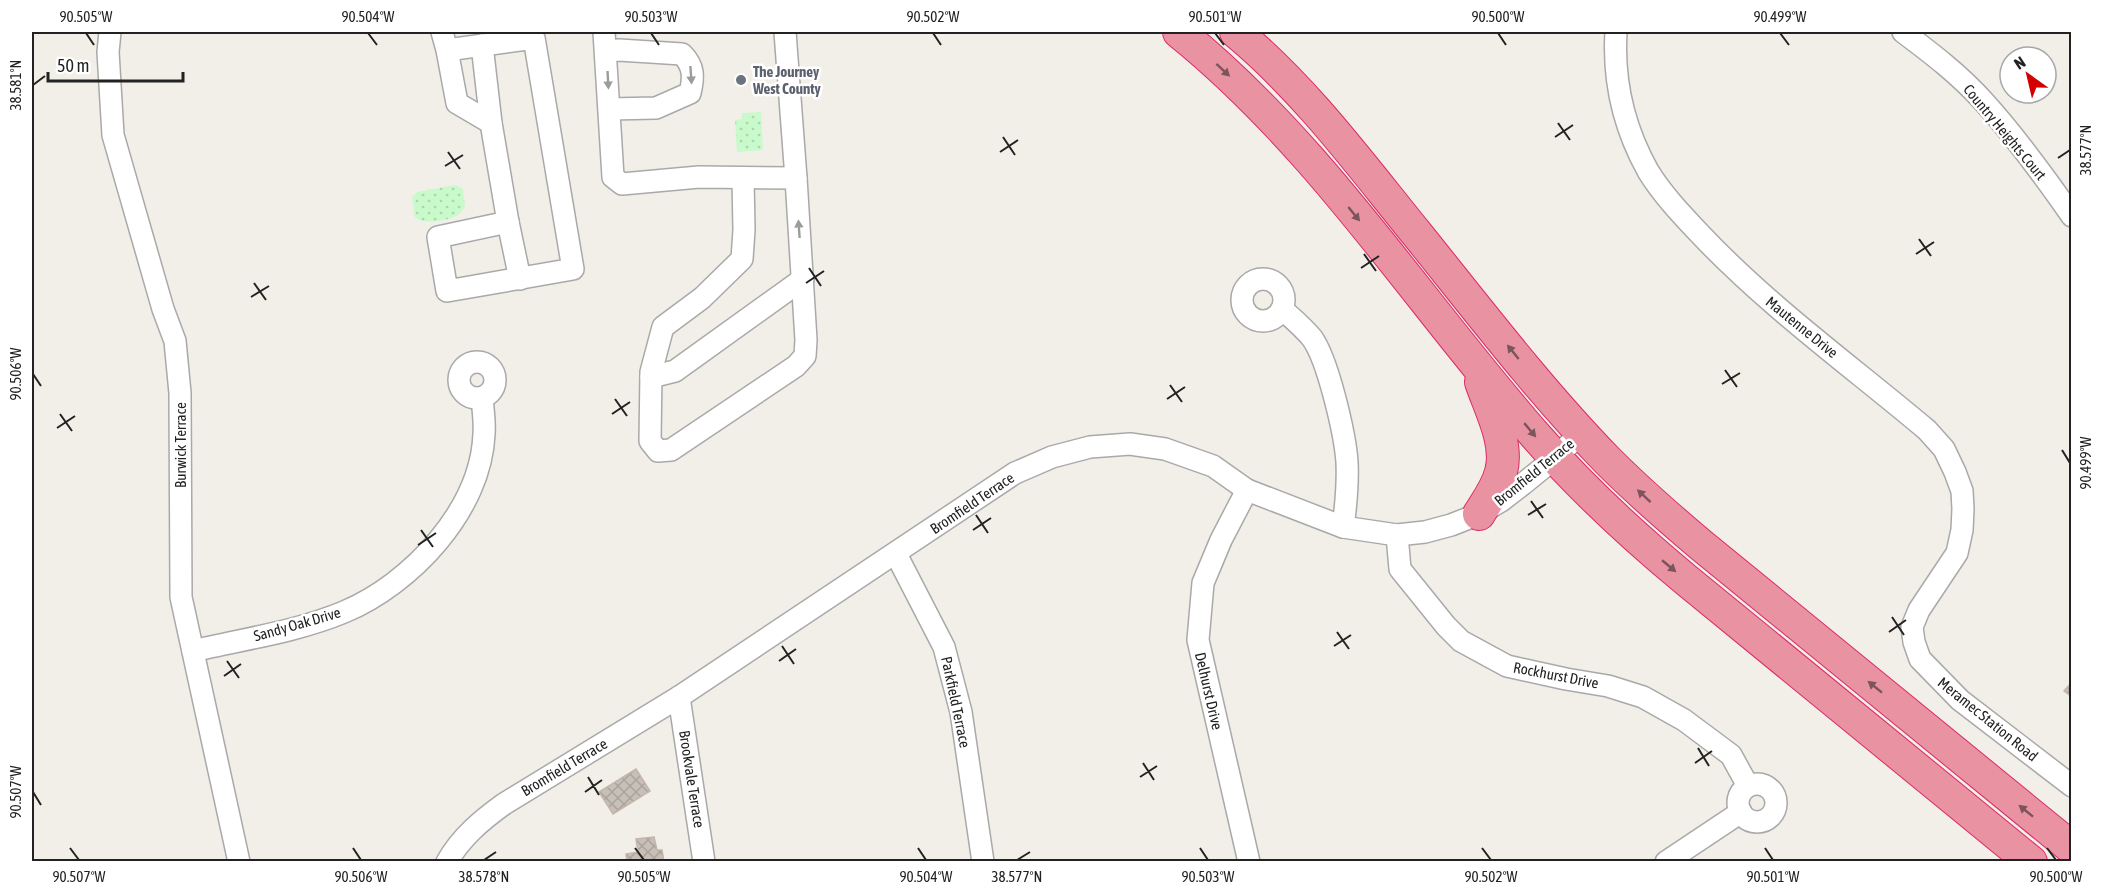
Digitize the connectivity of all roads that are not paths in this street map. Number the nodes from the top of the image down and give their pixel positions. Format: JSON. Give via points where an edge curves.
{"nodes":[{"id":1,"x":110,"y":32,"type":"edge"},
{"id":2,"x":785,"y":32,"type":"edge"},
{"id":3,"x":1179,"y":32,"type":"edge"},
{"id":4,"x":1236,"y":32,"type":"edge"},
{"id":5,"x":1616,"y":32,"type":"edge"},
{"id":6,"x":1903,"y":32,"type":"edge"},
{"id":7,"x":443,"y":36,"type":"edge"},
{"id":8,"x":605,"y":41,"type":"edge"},
{"id":9,"x":482,"y":45,"type":"junction"},
{"id":10,"x":610,"y":109,"type":"junction"},
{"id":11,"x":491,"y":123,"type":"junction"},
{"id":12,"x":743,"y":178,"type":"junction"},
{"id":13,"x":796,"y":178,"type":"junction"},
{"id":14,"x":2072,"y":216,"type":"edge"},
{"id":15,"x":508,"y":222,"type":"junction"},
{"id":16,"x":520,"y":279,"type":"junction"},
{"id":17,"x":803,"y":279,"type":"junction"},
{"id":18,"x":1282,"y":309,"type":"dead end"},
{"id":19,"x":1473,"y":361,"type":"junction"},
{"id":20,"x":651,"y":377,"type":"junction"},
{"id":21,"x":482,"y":398,"type":"dead end"},
{"id":22,"x":1582,"y":432,"type":"junction"},
{"id":23,"x":1555,"y":458,"type":"junction"},
{"id":24,"x":1247,"y":490,"type":"junction"},
{"id":25,"x":1479,"y":514,"type":"junction"},
{"id":26,"x":1343,"y":527,"type":"junction"},
{"id":27,"x":1397,"y":535,"type":"junction"},
{"id":28,"x":896,"y":554,"type":"junction"},
{"id":29,"x":1919,"y":610,"type":"joint"},
{"id":30,"x":194,"y":651,"type":"junction"},
{"id":31,"x":679,"y":697,"type":"junction"},
{"id":32,"x":1748,"y":786,"type":"junction"},
{"id":33,"x":2072,"y":786,"type":"edge"},
{"id":34,"x":1741,"y":813,"type":"junction"},
{"id":35,"x":2072,"y":848,"type":"edge"},
{"id":36,"x":238,"y":861,"type":"edge"},
{"id":37,"x":447,"y":861,"type":"edge"},
{"id":38,"x":704,"y":861,"type":"edge"},
{"id":39,"x":983,"y":861,"type":"edge"},
{"id":40,"x":1249,"y":861,"type":"edge"},
{"id":41,"x":1666,"y":861,"type":"edge"},
{"id":42,"x":2031,"y":861,"type":"edge"}],
"edges":[{"from":1,"to":30,"type":"street","name":"Burwick Terrace","via":[[113,135],[175,341],[180,393],[181,597]]},
{"from":2,"to":13,"type":"street"},
{"from":3,"to":19,"type":"highway","one_way":true,"via":[[1252,97],[1298,146]]},
{"from":22,"to":4,"type":"highway","one_way":true,"via":[[1335,133],[1292,84]]},
{"from":5,"to":29,"type":"street","name":"Mautenne Drive","via":[[1619,93],[1629,131],[1649,172],[1676,208],[1738,274],[1927,430],[1944,449],[1962,491],[1962,530],[1957,553]]},
{"from":6,"to":14,"type":"street","name":"Country Heights Court","via":[[1983,100]]},
{"from":7,"to":9,"type":"street"},
{"from":7,"to":11,"type":"street","via":[[457,103]]},
{"from":8,"to":10,"type":"street","one_way":true},
{"from":8,"to":10,"type":"street","one_way":true,"via":[[619,50],[682,54],[690,62],[693,79],[690,93],[656,108]]},
{"from":9,"to":11,"type":"street"},
{"from":9,"to":16,"type":"street","via":[[534,38],[573,269]]},
{"from":10,"to":12,"type":"street","via":[[613,177],[622,184],[699,177]]},
{"from":11,"to":15,"type":"street"},
{"from":12,"to":13,"type":"street"},
{"from":12,"to":20,"type":"street","via":[[742,259],[702,298],[663,327]]},
{"from":17,"to":13,"type":"street","one_way":true},
{"from":15,"to":16,"type":"street"},
{"from":15,"to":16,"type":"street","via":[[438,237],[447,291]]},
{"from":17,"to":20,"type":"street","via":[[675,371]]},
{"from":17,"to":20,"type":"street","via":[[805,356],[796,366],[671,450],[657,451],[650,441]]},
{"from":18,"to":26,"type":"street","via":[[1312,339],[1332,388],[1347,460]]},
{"from":19,"to":23,"type":"highway","one_way":true},
{"from":19,"to":25,"type":"highway","via":[[1495,422],[1503,461],[1494,490]]},
{"from":21,"to":30,"type":"street","name":"Sandy Oak Drive","via":[[484,435],[474,480],[463,504],[416,565],[371,598],[345,611],[311,624]]},
{"from":22,"to":23,"type":"street","name":"Bromfield Terrace"},
{"from":35,"to":22,"type":"highway","one_way":true,"via":[[1693,539]]},
{"from":23,"to":25,"type":"street","name":"Bromfield Terrace"},
{"from":23,"to":42,"type":"highway","one_way":true,"via":[[1644,545]]},
{"from":24,"to":26,"type":"street","name":"Bromfield Terrace"},
{"from":24,"to":28,"type":"street","name":"Bromfield Terrace","via":[[1213,466],[1165,449],[1130,444],[1089,447],[1015,473]]},
{"from":24,"to":40,"type":"street","name":"Delhurst Drive","via":[[1203,583],[1198,640]]},
{"from":25,"to":27,"type":"street","name":"Bromfield Terrace","via":[[1425,532]]},
{"from":26,"to":27,"type":"street","name":"Bromfield Terrace"},
{"from":27,"to":32,"type":"street","name":"Rockhurst Drive","via":[[1400,569],[1461,641],[1507,666],[1643,697],[1684,720],[1731,755]]},
{"from":28,"to":31,"type":"street","name":"Bromfield Terrace"},
{"from":28,"to":39,"type":"street","name":"Parkfield Terrace","via":[[944,647],[961,712]]},
{"from":29,"to":33,"type":"street","name":"Meramec Station Road","via":[[1911,627],[1920,659],[1960,700]]},
{"from":30,"to":36,"type":"street","name":"Burwick Terrace"},
{"from":31,"to":37,"type":"street","name":"Bromfield Terrace","via":[[504,804],[479,822]]},
{"from":31,"to":38,"type":"street","name":"Brookvale Terrace"},
{"from":32,"to":34,"type":"street","via":[[1738,801]]},
{"from":32,"to":34,"type":"street","via":[[1760,784],[1771,790],[1775,808],[1767,818],[1756,822]]},
{"from":34,"to":41,"type":"street"}]}
